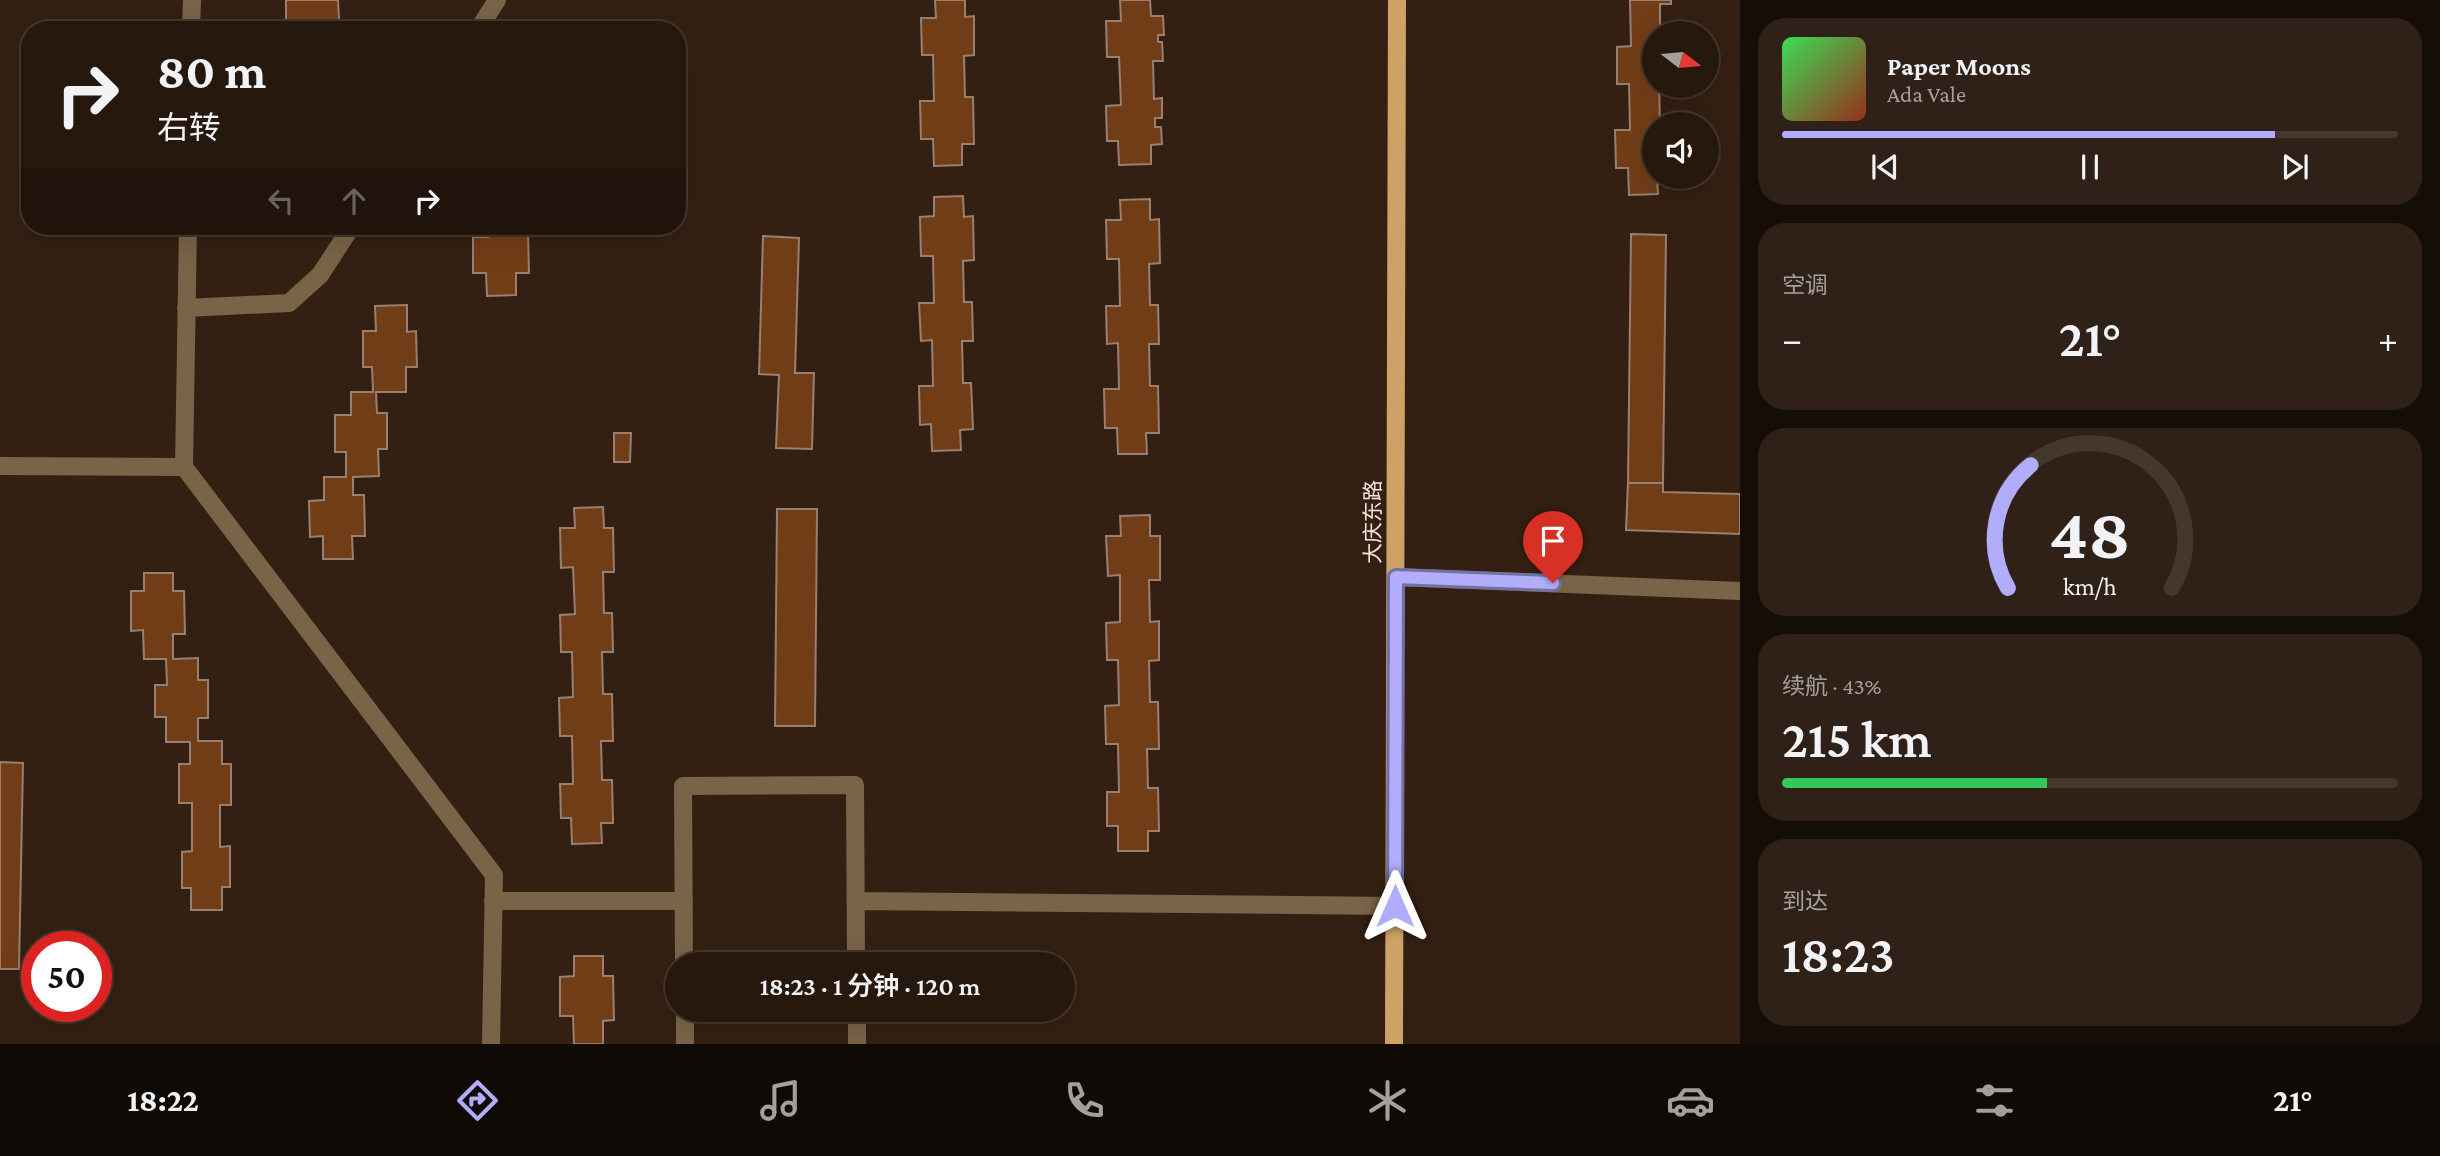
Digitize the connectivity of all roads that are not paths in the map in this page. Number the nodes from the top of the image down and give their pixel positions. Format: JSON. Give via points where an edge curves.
{"nodes":[{"id":1,"x":192,"y":0,"type":"edge"},
{"id":2,"x":497,"y":0,"type":"edge"},
{"id":3,"x":1397,"y":0,"type":"edge"},
{"id":4,"x":191,"y":21,"type":"edge"},
{"id":5,"x":484,"y":21,"type":"edge"},
{"id":6,"x":188,"y":235,"type":"edge"},
{"id":7,"x":346,"y":235,"type":"edge"},
{"id":8,"x":186,"y":308,"type":"junction"},
{"id":9,"x":0,"y":466,"type":"edge"},
{"id":10,"x":184,"y":467,"type":"junction"},
{"id":11,"x":1396,"y":577,"type":"junction"},
{"id":12,"x":1740,"y":591,"type":"edge"},
{"id":13,"x":494,"y":901,"type":"junction"},
{"id":14,"x":684,"y":901,"type":"junction"},
{"id":15,"x":856,"y":901,"type":"junction"},
{"id":16,"x":1395,"y":906,"type":"junction"},
{"id":17,"x":684,"y":952,"type":"edge"},
{"id":18,"x":856,"y":952,"type":"edge"},
{"id":19,"x":685,"y":1022,"type":"edge"},
{"id":20,"x":857,"y":1022,"type":"edge"},
{"id":21,"x":491,"y":1044,"type":"edge"},
{"id":22,"x":685,"y":1044,"type":"edge"},
{"id":23,"x":857,"y":1044,"type":"edge"},
{"id":24,"x":1394,"y":1044,"type":"edge"}],
"edges":[{"from":1,"to":4,"type":"lane"},
{"from":2,"to":5,"type":"lane"},
{"from":3,"to":11,"type":"main road","name":"大庆东路"},
{"from":6,"to":8,"type":"lane"},
{"from":7,"to":8,"type":"lane","via":[[320,275],[289,303]]},
{"from":8,"to":10,"type":"lane"},
{"from":9,"to":10,"type":"lane"},
{"from":10,"to":13,"type":"lane","via":[[494,875]]},
{"from":11,"to":12,"type":"lane"},
{"from":11,"to":16,"type":"main road","name":"大庆东路"},
{"from":13,"to":14,"type":"lane"},
{"from":13,"to":21,"type":"lane"},
{"from":14,"to":15,"type":"lane","via":[[683,786],[855,785]]},
{"from":14,"to":17,"type":"lane"},
{"from":15,"to":16,"type":"lane"},
{"from":15,"to":18,"type":"lane"},
{"from":16,"to":24,"type":"main road","name":"大庆东路"},
{"from":19,"to":22,"type":"lane"},
{"from":20,"to":23,"type":"lane"}]}
